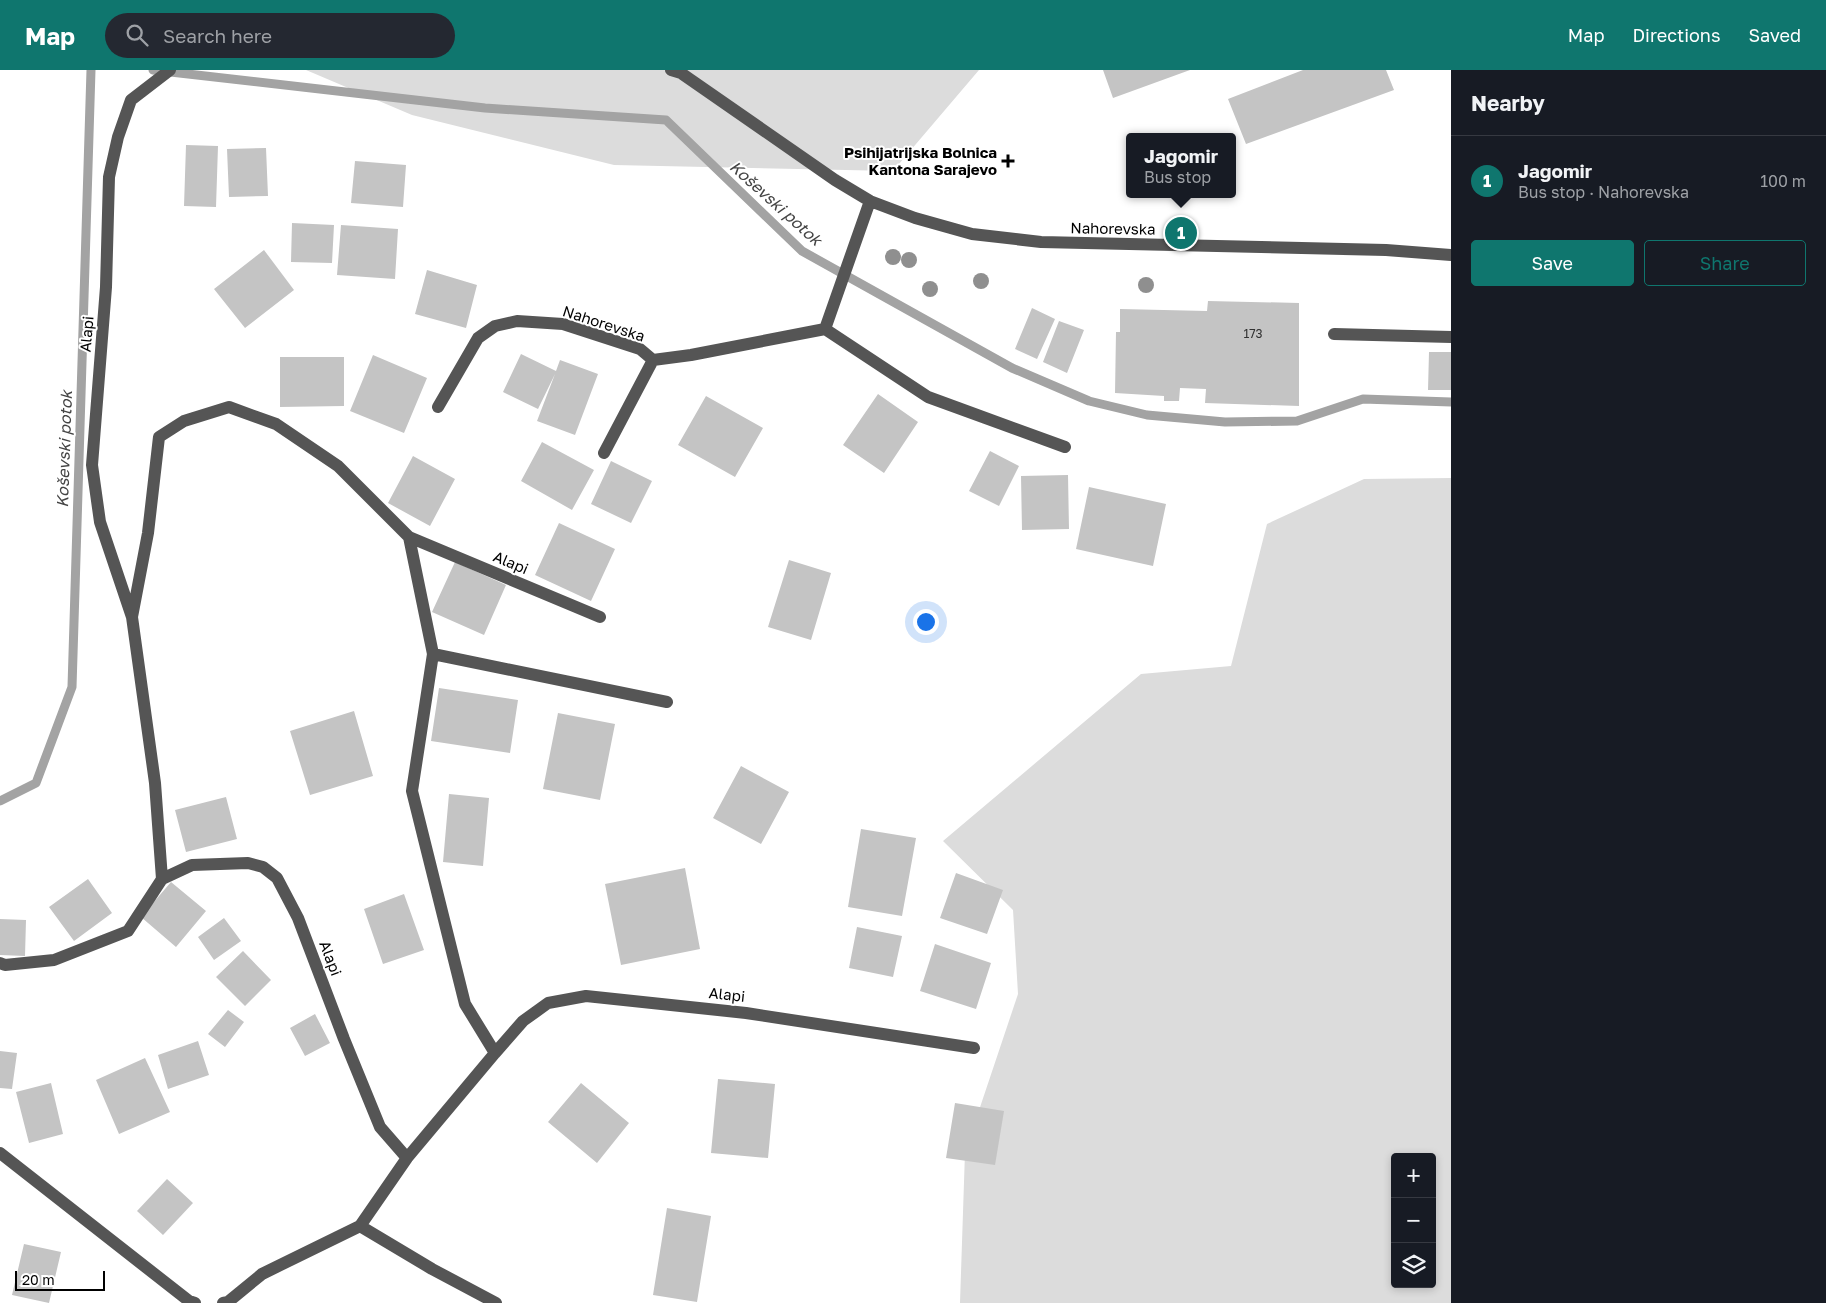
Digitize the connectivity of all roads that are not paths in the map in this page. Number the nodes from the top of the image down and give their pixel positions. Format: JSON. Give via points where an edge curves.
{"nodes":[{"id":1,"x":170,"y":70,"type":"edge"},
{"id":2,"x":671,"y":70,"type":"edge"},
{"id":3,"x":870,"y":201,"type":"junction"},
{"id":4,"x":1451,"y":255,"type":"edge"},
{"id":5,"x":825,"y":329,"type":"junction"},
{"id":6,"x":1334,"y":334,"type":"dead end"},
{"id":7,"x":1451,"y":338,"type":"edge"},
{"id":8,"x":653,"y":360,"type":"junction"},
{"id":9,"x":438,"y":407,"type":"dead end"},
{"id":10,"x":1065,"y":446,"type":"dead end"},
{"id":11,"x":604,"y":453,"type":"dead end"},
{"id":12,"x":409,"y":537,"type":"junction"},
{"id":13,"x":132,"y":617,"type":"junction"},
{"id":14,"x":600,"y":617,"type":"dead end"},
{"id":15,"x":433,"y":654,"type":"junction"},
{"id":16,"x":667,"y":702,"type":"dead end"},
{"id":17,"x":162,"y":879,"type":"junction"},
{"id":18,"x":2,"y":966,"type":"edge"},
{"id":19,"x":974,"y":1048,"type":"dead end"},
{"id":20,"x":495,"y":1053,"type":"junction"},
{"id":21,"x":0,"y":1153,"type":"edge"},
{"id":22,"x":407,"y":1158,"type":"junction"},
{"id":23,"x":360,"y":1226,"type":"junction"},
{"id":24,"x":196,"y":1303,"type":"edge"},
{"id":25,"x":223,"y":1303,"type":"edge"},
{"id":26,"x":496,"y":1303,"type":"edge"}],
"edges":[{"from":1,"to":13,"type":"street","name":"Alapi","via":[[131,100],[109,177],[106,287],[92,465],[100,522]]},
{"from":2,"to":3,"type":"street","name":"Nahorevska","via":[[681,73]]},
{"from":3,"to":4,"type":"street","name":"Nahorevska","via":[[972,234],[1041,242],[1386,250]]},
{"from":3,"to":5,"type":"street"},
{"from":5,"to":8,"type":"street","name":"Nahorevska"},
{"from":5,"to":10,"type":"street","via":[[928,397]]},
{"from":6,"to":7,"type":"street"},
{"from":8,"to":9,"type":"street","name":"Nahorevska","via":[[640,349],[563,324],[517,321],[495,326],[478,338]]},
{"from":8,"to":11,"type":"street","name":"Nahorevska"},
{"from":12,"to":13,"type":"street","name":"Alapi","via":[[338,466],[276,424],[229,407],[184,421],[159,437],[148,533]]},
{"from":12,"to":14,"type":"street","name":"Alapi"},
{"from":12,"to":15,"type":"street"},
{"from":13,"to":17,"type":"street","name":"Alapi","via":[[155,783]]},
{"from":15,"to":16,"type":"street"},
{"from":15,"to":20,"type":"street","via":[[412,790],[465,1004]]},
{"from":17,"to":18,"type":"street","via":[[128,931],[54,960]]},
{"from":17,"to":22,"type":"street","name":"Alapi","via":[[192,865],[248,862],[263,867],[277,878],[298,918],[380,1127]]},
{"from":19,"to":20,"type":"street","name":"Alapi","via":[[746,1013],[586,996],[548,1003],[523,1021]]},
{"from":20,"to":22,"type":"street","name":"Alapi"},
{"from":21,"to":24,"type":"street","via":[[189,1301]]},
{"from":22,"to":23,"type":"street","name":"Alapi"},
{"from":23,"to":25,"type":"street","name":"Alapi","via":[[262,1274]]},
{"from":23,"to":26,"type":"street"}]}
